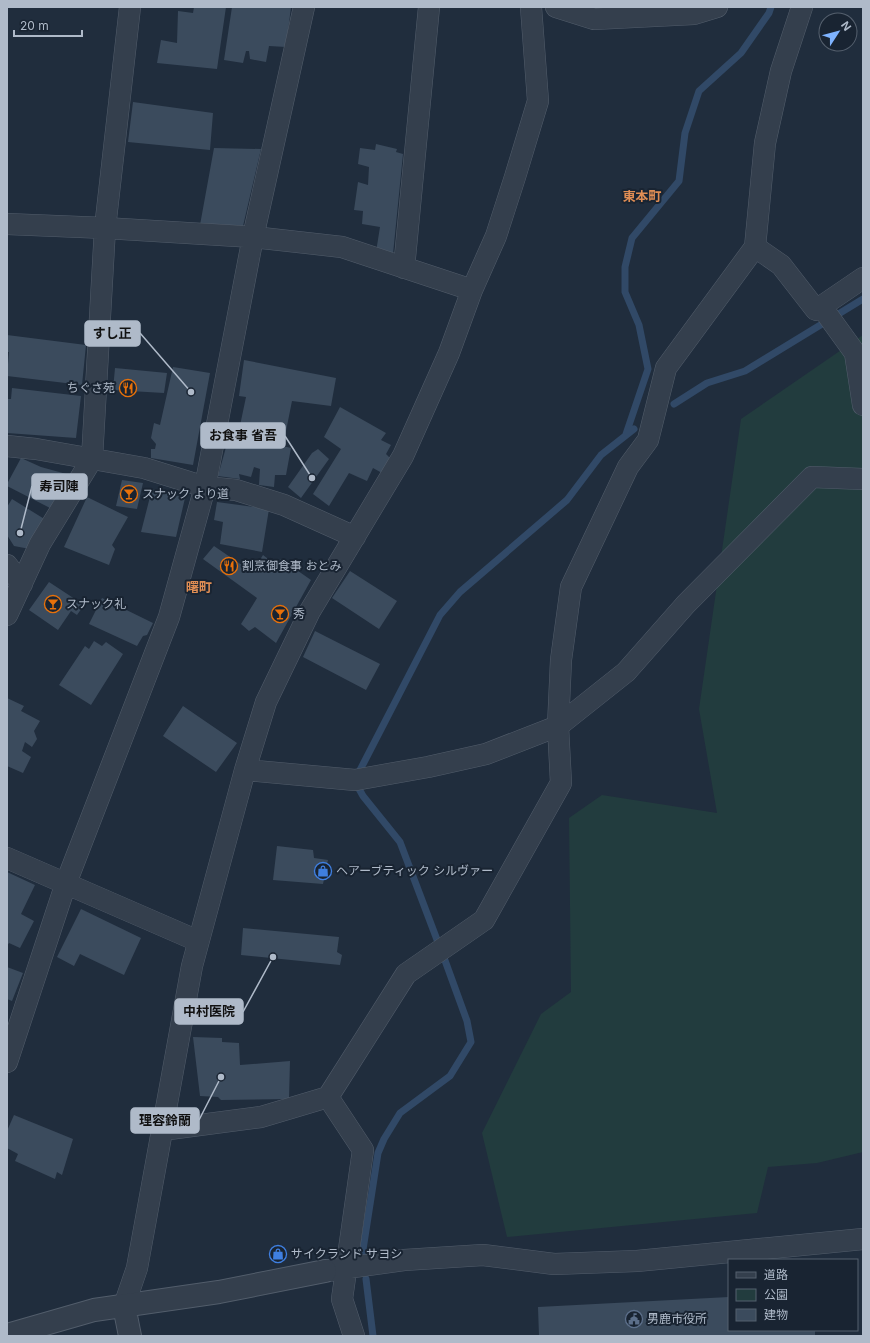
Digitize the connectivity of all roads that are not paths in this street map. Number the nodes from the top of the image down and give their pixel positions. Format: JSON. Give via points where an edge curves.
{"nodes":[{"id":1,"x":130,"y":7,"type":"edge"},
{"id":2,"x":304,"y":7,"type":"edge"},
{"id":3,"x":429,"y":7,"type":"edge"},
{"id":4,"x":532,"y":7,"type":"edge"},
{"id":5,"x":556,"y":7,"type":"edge"},
{"id":6,"x":717,"y":7,"type":"edge"},
{"id":7,"x":802,"y":7,"type":"edge"},
{"id":8,"x":7,"y":224,"type":"edge"},
{"id":9,"x":105,"y":228,"type":"junction"},
{"id":10,"x":253,"y":237,"type":"junction"},
{"id":11,"x":755,"y":247,"type":"junction"},
{"id":12,"x":404,"y":268,"type":"junction"},
{"id":13,"x":863,"y":278,"type":"edge"},
{"id":14,"x":472,"y":290,"type":"junction"},
{"id":15,"x":821,"y":306,"type":"junction"},
{"id":16,"x":863,"y":405,"type":"edge"},
{"id":17,"x":7,"y":446,"type":"edge"},
{"id":18,"x":92,"y":459,"type":"junction"},
{"id":19,"x":863,"y":479,"type":"edge"},
{"id":20,"x":205,"y":487,"type":"junction"},
{"id":21,"x":354,"y":537,"type":"junction"},
{"id":22,"x":7,"y":565,"type":"edge"},
{"id":23,"x":22,"y":584,"type":"junction"},
{"id":24,"x":7,"y":615,"type":"edge"},
{"id":25,"x":558,"y":726,"type":"junction"},
{"id":26,"x":245,"y":770,"type":"junction"},
{"id":27,"x":7,"y":858,"type":"edge"},
{"id":28,"x":66,"y":883,"type":"junction"},
{"id":29,"x":198,"y":941,"type":"junction"},
{"id":30,"x":7,"y":1062,"type":"edge"},
{"id":31,"x":328,"y":1097,"type":"junction"},
{"id":32,"x":162,"y":1130,"type":"junction"},
{"id":33,"x":863,"y":1239,"type":"edge"},
{"id":34,"x":347,"y":1268,"type":"junction"},
{"id":35,"x":325,"y":1271,"type":"joint"},
{"id":36,"x":124,"y":1306,"type":"junction"},
{"id":37,"x":7,"y":1336,"type":"edge"},
{"id":38,"x":130,"y":1336,"type":"edge"},
{"id":39,"x":354,"y":1336,"type":"edge"}],
"edges":[{"from":1,"to":9,"type":"street"},
{"from":2,"to":10,"type":"street"},
{"from":3,"to":12,"type":"street"},
{"from":4,"to":14,"type":"street","via":[[538,100],[496,236]]},
{"from":5,"to":6,"type":"street","via":[[594,18],[694,14]]},
{"from":7,"to":11,"type":"street","via":[[781,71],[765,144]]},
{"from":8,"to":9,"type":"street"},
{"from":9,"to":10,"type":"street"},
{"from":9,"to":18,"type":"street"},
{"from":10,"to":12,"type":"street","via":[[342,247]]},
{"from":10,"to":20,"type":"street"},
{"from":11,"to":15,"type":"street","via":[[782,265],[816,310]]},
{"from":11,"to":25,"type":"street","via":[[666,368],[648,440],[628,467],[571,587],[561,660]]},
{"from":12,"to":14,"type":"street"},
{"from":13,"to":15,"type":"street"},
{"from":14,"to":21,"type":"street","via":[[449,353],[404,456]]},
{"from":15,"to":16,"type":"street","via":[[856,353]]},
{"from":17,"to":18,"type":"street"},
{"from":18,"to":20,"type":"street","via":[[144,468]]},
{"from":18,"to":23,"type":"street","via":[[40,544]]},
{"from":19,"to":25,"type":"street","via":[[812,477],[686,604],[626,672]]},
{"from":20,"to":21,"type":"street","via":[[236,490],[284,505]]},
{"from":20,"to":28,"type":"street","via":[[169,617]]},
{"from":21,"to":26,"type":"street","via":[[310,611],[266,702]]},
{"from":22,"to":23,"type":"street"},
{"from":23,"to":24,"type":"street"},
{"from":25,"to":26,"type":"street","via":[[486,754],[354,780]]},
{"from":25,"to":31,"type":"street","via":[[561,783],[484,920],[406,974]]},
{"from":26,"to":29,"type":"street"},
{"from":27,"to":28,"type":"street"},
{"from":28,"to":29,"type":"street"},
{"from":28,"to":30,"type":"street"},
{"from":29,"to":32,"type":"street"},
{"from":31,"to":32,"type":"street","via":[[261,1117]]},
{"from":31,"to":34,"type":"street","via":[[363,1150]]},
{"from":32,"to":36,"type":"street","via":[[137,1268]]},
{"from":33,"to":34,"type":"street","via":[[637,1261],[554,1264],[483,1255],[404,1260]]},
{"from":34,"to":35,"type":"street"},
{"from":34,"to":39,"type":"street","via":[[342,1299]]},
{"from":35,"to":36,"type":"street","via":[[219,1292]]},
{"from":36,"to":37,"type":"street","via":[[94,1310]]},
{"from":36,"to":38,"type":"street"}]}
